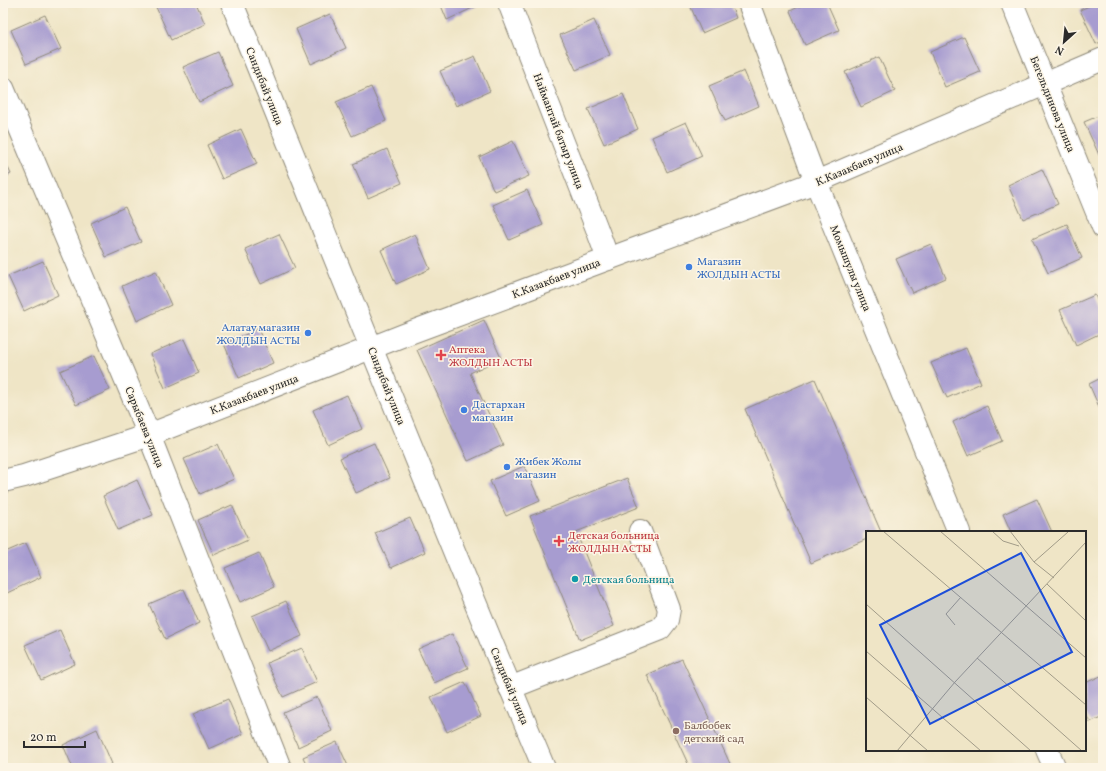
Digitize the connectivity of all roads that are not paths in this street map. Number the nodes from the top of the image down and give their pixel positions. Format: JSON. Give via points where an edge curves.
{"nodes":[{"id":1,"x":232,"y":3,"type":"edge"},
{"id":2,"x":509,"y":3,"type":"edge"},
{"id":3,"x":749,"y":3,"type":"edge"},
{"id":4,"x":1012,"y":3,"type":"edge"},
{"id":5,"x":1103,"y":58,"type":"edge"},
{"id":6,"x":1046,"y":84,"type":"junction"},
{"id":7,"x":3,"y":88,"type":"edge"},
{"id":8,"x":816,"y":182,"type":"junction"},
{"id":9,"x":1103,"y":227,"type":"edge"},
{"id":10,"x":608,"y":258,"type":"junction"},
{"id":11,"x":371,"y":348,"type":"junction"},
{"id":12,"x":150,"y":435,"type":"junction"},
{"id":13,"x":3,"y":481,"type":"edge"},
{"id":14,"x":640,"y":531,"type":"dead end"},
{"id":15,"x":959,"y":531,"type":"edge"},
{"id":16,"x":510,"y":688,"type":"junction"},
{"id":17,"x":1047,"y":751,"type":"edge"},
{"id":18,"x":280,"y":768,"type":"edge"},
{"id":19,"x":544,"y":768,"type":"edge"},
{"id":20,"x":1055,"y":768,"type":"edge"}],
"edges":[{"from":1,"to":11,"type":"street","name":"Сандибай улица"},
{"from":2,"to":10,"type":"street","name":"Наймантай батыр улица"},
{"from":3,"to":8,"type":"street","name":"Момышулы улица"},
{"from":4,"to":6,"type":"street","name":"Бегельдинова улица"},
{"from":5,"to":6,"type":"street","name":"К.Казакбаев улица"},
{"from":6,"to":8,"type":"street","name":"К.Казакбаев улица"},
{"from":6,"to":9,"type":"street","name":"Бегельдинова улица"},
{"from":7,"to":12,"type":"street","name":"Сарыбаева улица"},
{"from":8,"to":10,"type":"street","name":"К.Казакбаев улица"},
{"from":8,"to":15,"type":"street","name":"Момышулы улица"},
{"from":10,"to":11,"type":"street","name":"К.Казакбаев улица"},
{"from":11,"to":12,"type":"street","name":"К.Казакбаев улица"},
{"from":11,"to":16,"type":"street","name":"Сандибай улица"},
{"from":12,"to":13,"type":"street","name":"К.Казакбаев улица"},
{"from":12,"to":18,"type":"street","name":"Сарыбаева улица"},
{"from":14,"to":16,"type":"street","via":[[669,609],[667,620],[660,629]]},
{"from":16,"to":19,"type":"street","name":"Сандибай улица"},
{"from":17,"to":20,"type":"street"}]}
